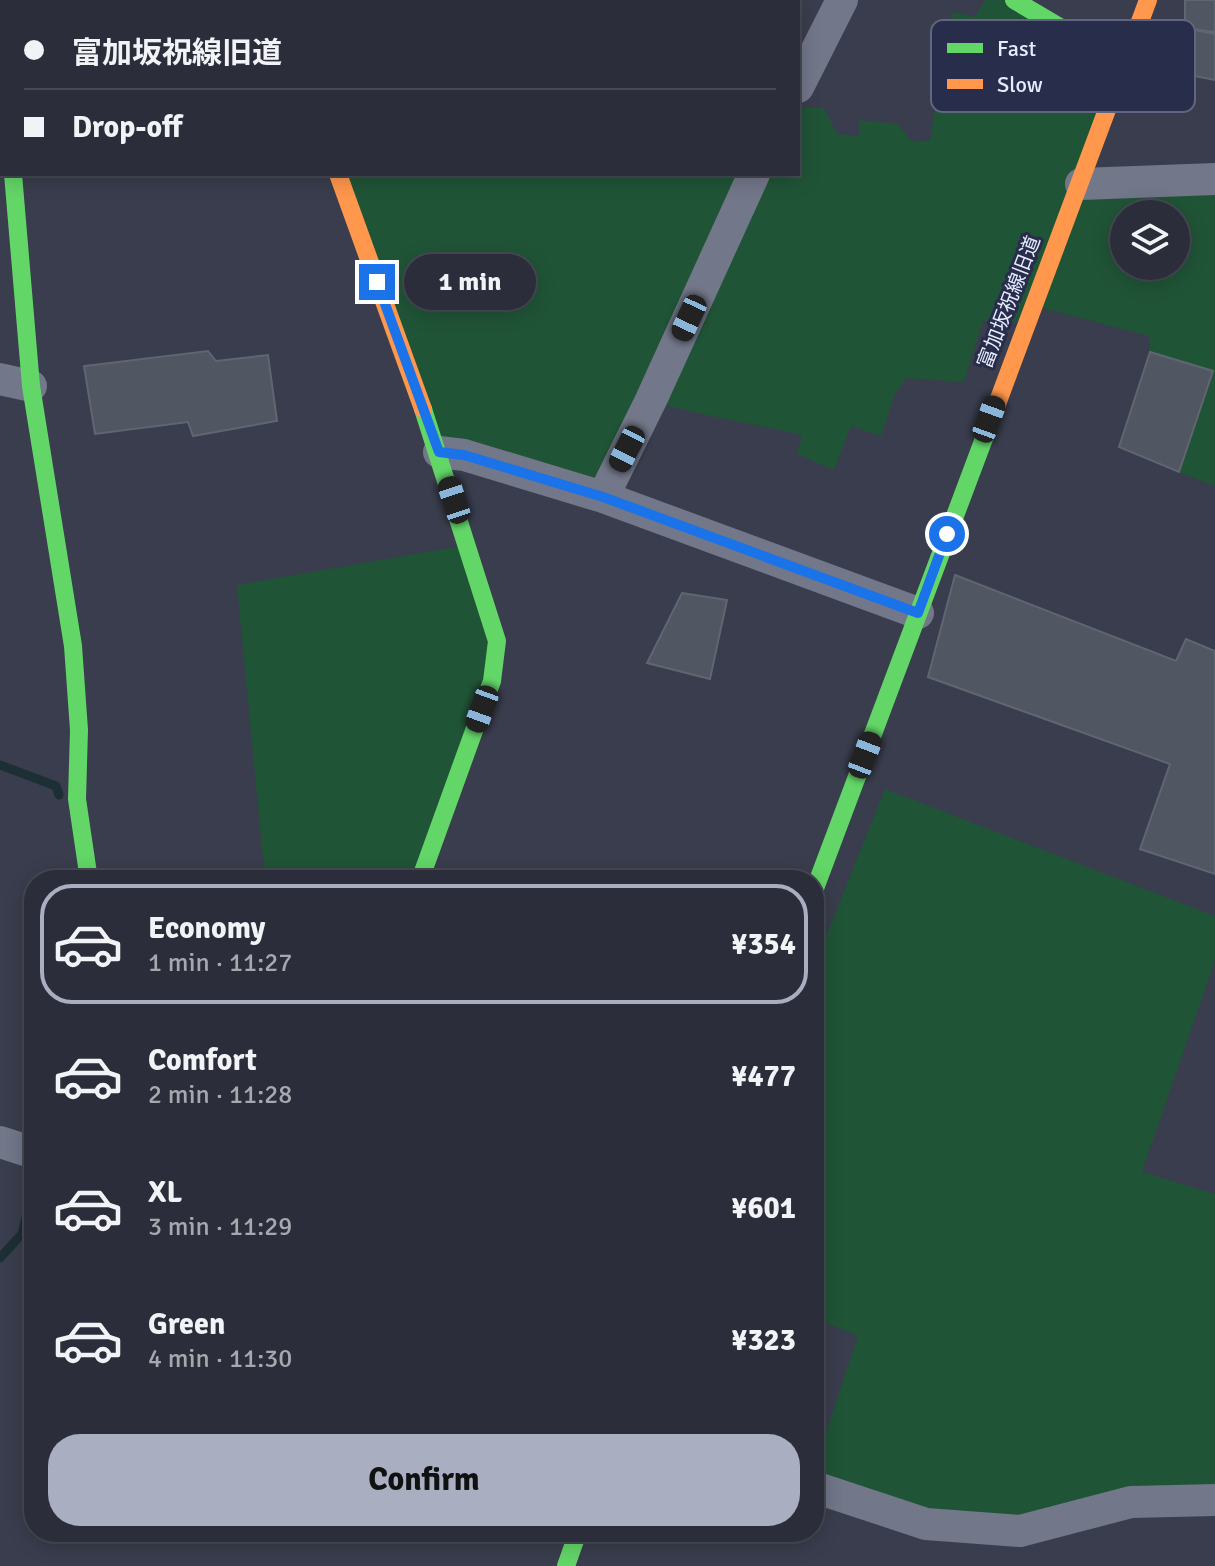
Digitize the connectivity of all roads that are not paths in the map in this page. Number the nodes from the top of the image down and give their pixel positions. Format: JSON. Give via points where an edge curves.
{"nodes":[{"id":1,"x":842,"y":0,"type":"edge"},
{"id":2,"x":1014,"y":0,"type":"edge"},
{"id":3,"x":1148,"y":0,"type":"edge"},
{"id":4,"x":1048,"y":20,"type":"edge"},
{"id":5,"x":1141,"y":20,"type":"edge"},
{"id":6,"x":800,"y":83,"type":"edge"},
{"id":7,"x":1107,"y":112,"type":"edge"},
{"id":8,"x":13,"y":176,"type":"edge"},
{"id":9,"x":339,"y":176,"type":"edge"},
{"id":10,"x":753,"y":176,"type":"edge"},
{"id":11,"x":1215,"y":179,"type":"edge"},
{"id":12,"x":1081,"y":184,"type":"junction"},
{"id":13,"x":15,"y":383,"type":"edge"},
{"id":14,"x":439,"y":452,"type":"junction"},
{"id":15,"x":603,"y":497,"type":"junction"},
{"id":16,"x":918,"y":613,"type":"junction"},
{"id":17,"x":88,"y":870,"type":"edge"},
{"id":18,"x":424,"y":870,"type":"edge"},
{"id":19,"x":822,"y":870,"type":"edge"},
{"id":20,"x":0,"y":1142,"type":"edge"},
{"id":21,"x":24,"y":1150,"type":"edge"},
{"id":22,"x":824,"y":1490,"type":"edge"},
{"id":23,"x":1215,"y":1500,"type":"edge"},
{"id":24,"x":574,"y":1542,"type":"edge"},
{"id":25,"x":566,"y":1566,"type":"edge"}],
"edges":[{"from":1,"to":6,"type":"street"},
{"from":2,"to":4,"type":"street"},
{"from":3,"to":5,"type":"street","name":"富加坂祝線旧道"},
{"from":7,"to":12,"type":"street","name":"富加坂祝線旧道"},
{"from":8,"to":13,"type":"street"},
{"from":9,"to":14,"type":"street"},
{"from":10,"to":15,"type":"street"},
{"from":11,"to":12,"type":"street"},
{"from":12,"to":16,"type":"street","name":"富加坂祝線旧道"},
{"from":13,"to":17,"type":"street","via":[[73,646],[77,799]]},
{"from":14,"to":15,"type":"street"},
{"from":14,"to":18,"type":"street","via":[[497,641],[492,681]]},
{"from":15,"to":16,"type":"street"},
{"from":16,"to":19,"type":"street","name":"富加坂祝線旧道"},
{"from":20,"to":21,"type":"street"},
{"from":22,"to":23,"type":"street","via":[[926,1524],[1020,1531],[1131,1502]]},
{"from":24,"to":25,"type":"street"}]}
